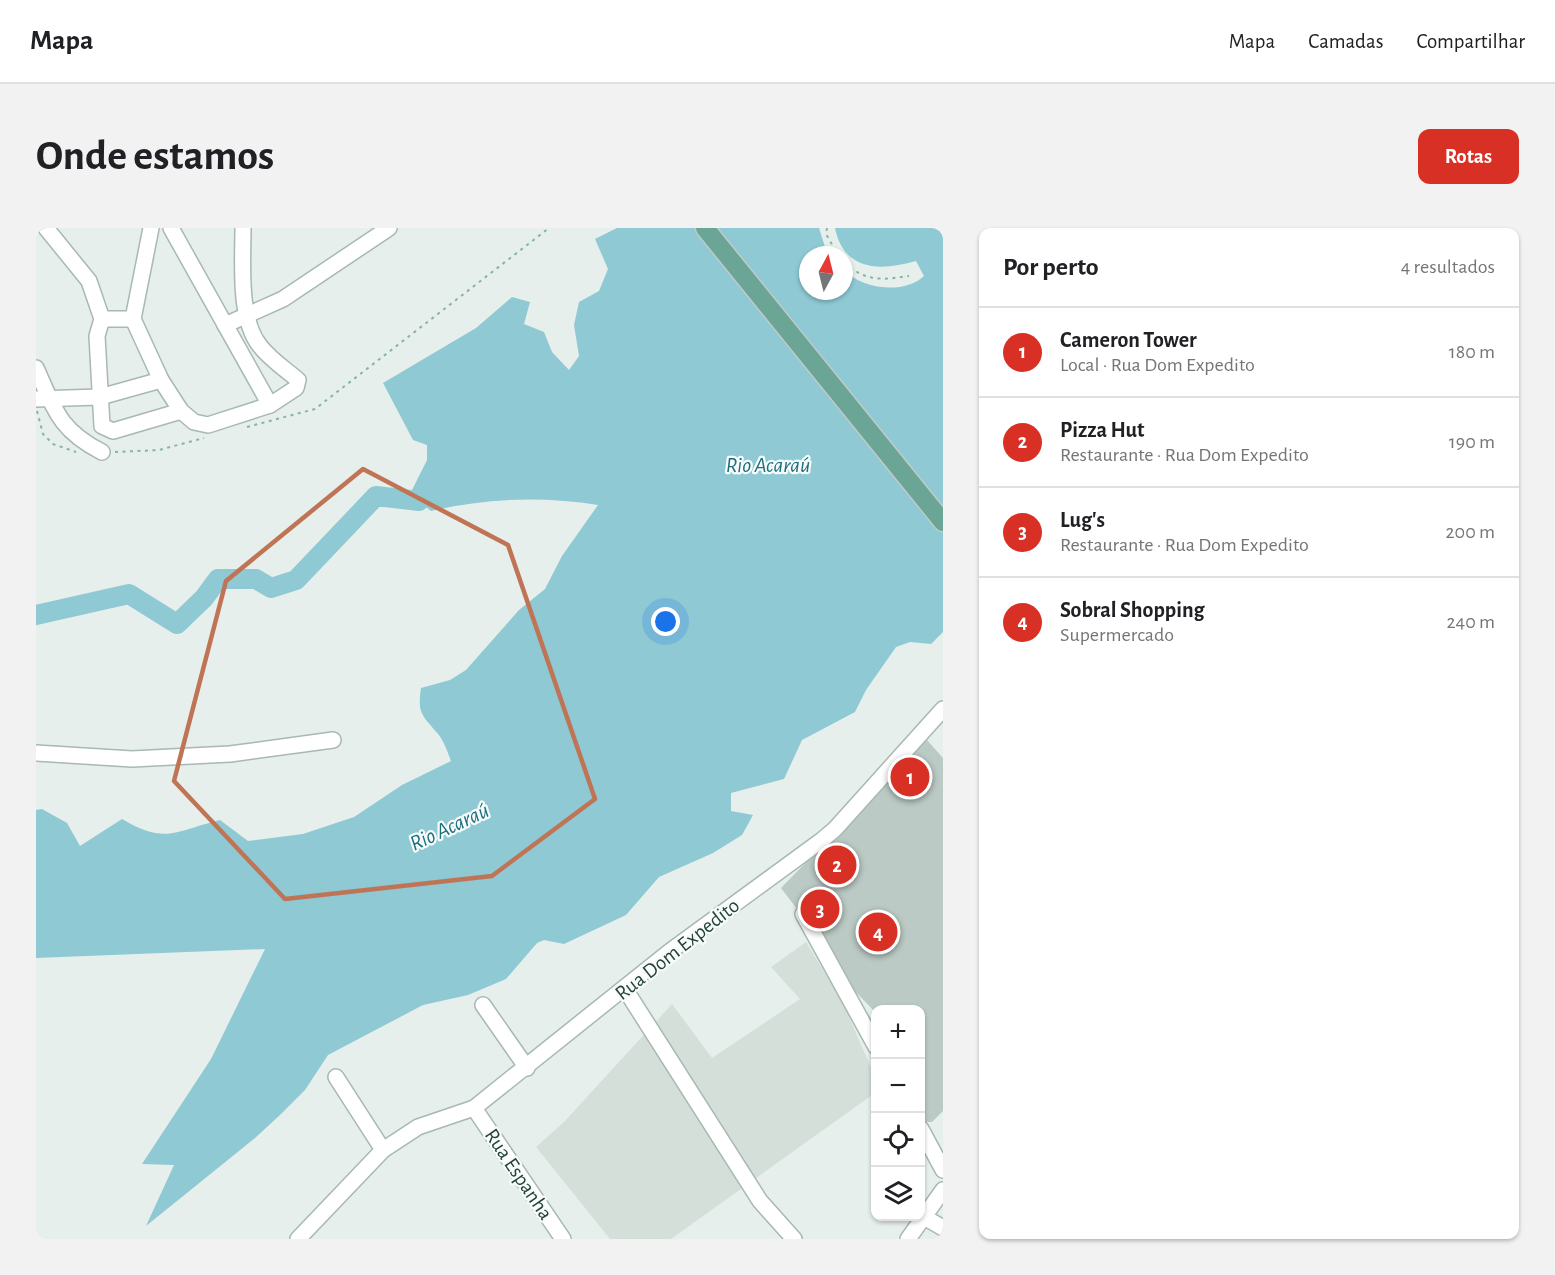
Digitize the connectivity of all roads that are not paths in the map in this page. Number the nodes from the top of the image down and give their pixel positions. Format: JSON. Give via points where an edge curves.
{"nodes":[{"id":1,"x":46,"y":228,"type":"edge"},
{"id":2,"x":151,"y":228,"type":"edge"},
{"id":3,"x":171,"y":228,"type":"edge"},
{"id":4,"x":389,"y":228,"type":"edge"},
{"id":5,"x":705,"y":228,"type":"edge"},
{"id":6,"x":247,"y":231,"type":"edge"},
{"id":7,"x":245,"y":316,"type":"junction"},
{"id":8,"x":102,"y":319,"type":"junction"},
{"id":9,"x":133,"y":320,"type":"junction"},
{"id":10,"x":225,"y":325,"type":"junction"},
{"id":11,"x":36,"y":368,"type":"edge"},
{"id":12,"x":161,"y":380,"type":"junction"},
{"id":13,"x":100,"y":397,"type":"junction"},
{"id":14,"x":43,"y":398,"type":"edge"},
{"id":15,"x":270,"y":405,"type":"junction"},
{"id":16,"x":182,"y":411,"type":"junction"},
{"id":17,"x":102,"y":452,"type":"road end"},
{"id":18,"x":943,"y":522,"type":"edge"},
{"id":19,"x":943,"y":710,"type":"edge"},
{"id":20,"x":333,"y":740,"type":"dead end"},
{"id":21,"x":36,"y":753,"type":"edge"},
{"id":22,"x":803,"y":914,"type":"dead end"},
{"id":23,"x":625,"y":989,"type":"junction"},
{"id":24,"x":483,"y":1005,"type":"dead end"},
{"id":25,"x":871,"y":1038,"type":"edge"},
{"id":26,"x":527,"y":1068,"type":"junction"},
{"id":27,"x":336,"y":1077,"type":"dead end"},
{"id":28,"x":474,"y":1108,"type":"junction"},
{"id":29,"x":925,"y":1136,"type":"edge"},
{"id":30,"x":383,"y":1150,"type":"junction"},
{"id":31,"x":943,"y":1170,"type":"edge"},
{"id":32,"x":943,"y":1190,"type":"edge"},
{"id":33,"x":943,"y":1207,"type":"edge"},
{"id":34,"x":934,"y":1222,"type":"edge"},
{"id":35,"x":298,"y":1239,"type":"edge"},
{"id":36,"x":563,"y":1239,"type":"edge"},
{"id":37,"x":794,"y":1239,"type":"edge"},
{"id":38,"x":908,"y":1239,"type":"edge"},
{"id":39,"x":920,"y":1239,"type":"edge"}],
"edges":[{"from":1,"to":8,"type":"street","via":[[88,281]]},
{"from":2,"to":9,"type":"street"},
{"from":3,"to":10,"type":"street"},
{"from":4,"to":7,"type":"street","via":[[318,278]]},
{"from":5,"to":18,"type":"main road"},
{"from":6,"to":7,"type":"street"},
{"from":7,"to":10,"type":"street"},
{"from":7,"to":15,"type":"street","via":[[258,345],[298,380],[296,388]]},
{"from":8,"to":9,"type":"street"},
{"from":8,"to":13,"type":"street","via":[[97,336]]},
{"from":9,"to":12,"type":"street"},
{"from":10,"to":15,"type":"street"},
{"from":11,"to":14,"type":"street"},
{"from":12,"to":13,"type":"street"},
{"from":12,"to":16,"type":"street"},
{"from":13,"to":14,"type":"street"},
{"from":13,"to":16,"type":"street","via":[[102,426],[109,431]]},
{"from":14,"to":17,"type":"street","via":[[70,432]]},
{"from":15,"to":16,"type":"street","via":[[208,425],[194,422]]},
{"from":19,"to":23,"type":"street","name":"Rua Dom Expedito","via":[[835,829]]},
{"from":20,"to":21,"type":"street","via":[[230,754],[143,758]]},
{"from":22,"to":25,"type":"street"},
{"from":23,"to":26,"type":"street","name":"Rua Dom Expedito"},
{"from":23,"to":37,"type":"street","via":[[760,1201]]},
{"from":24,"to":26,"type":"street"},
{"from":26,"to":28,"type":"street","name":"Rua Dom Expedito"},
{"from":27,"to":30,"type":"street"},
{"from":28,"to":30,"type":"street","name":"Rua Dom Expedito","via":[[418,1126]]},
{"from":28,"to":36,"type":"street","name":"Rua Espanha"},
{"from":29,"to":31,"type":"street"},
{"from":30,"to":35,"type":"street","name":"Rua Dom Expedito"},
{"from":32,"to":34,"type":"street"},
{"from":33,"to":34,"type":"street"},
{"from":34,"to":38,"type":"street"},
{"from":34,"to":39,"type":"street"}]}
